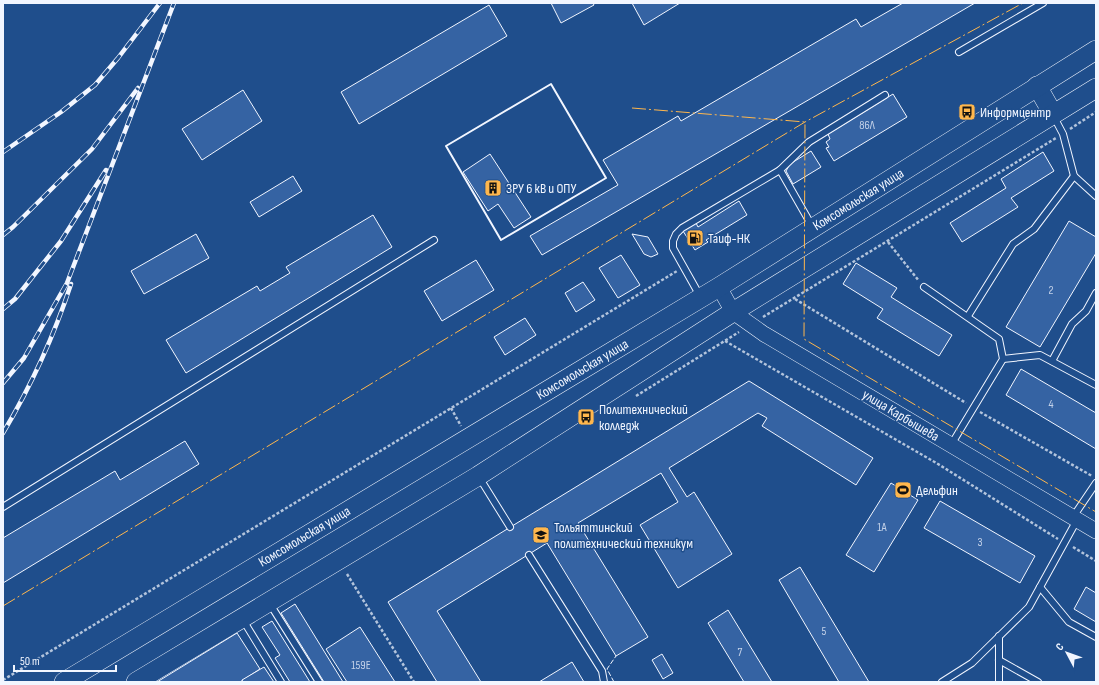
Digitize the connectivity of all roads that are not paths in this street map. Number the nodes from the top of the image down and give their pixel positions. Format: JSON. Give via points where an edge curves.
{"nodes":[{"id":1,"x":1043,"y":3,"type":"edge"},
{"id":2,"x":1096,"y":50,"type":"edge"},
{"id":3,"x":959,"y":52,"type":"dead end"},
{"id":4,"x":1037,"y":86,"type":"junction"},
{"id":5,"x":1096,"y":88,"type":"edge"},
{"id":6,"x":885,"y":95,"type":"dead end"},
{"id":7,"x":1053,"y":114,"type":"junction"},
{"id":8,"x":780,"y":170,"type":"junction"},
{"id":9,"x":1074,"y":176,"type":"junction"},
{"id":10,"x":1096,"y":195,"type":"edge"},
{"id":11,"x":813,"y":227,"type":"junction"},
{"id":12,"x":434,"y":240,"type":"dead end"},
{"id":13,"x":719,"y":287,"type":"junction"},
{"id":14,"x":924,"y":287,"type":"road end"},
{"id":15,"x":1096,"y":293,"type":"edge"},
{"id":16,"x":701,"y":297,"type":"junction"},
{"id":17,"x":733,"y":312,"type":"junction"},
{"id":18,"x":968,"y":316,"type":"junction"},
{"id":19,"x":1003,"y":359,"type":"junction"},
{"id":20,"x":1052,"y":361,"type":"junction"},
{"id":21,"x":1096,"y":384,"type":"edge"},
{"id":22,"x":951,"y":445,"type":"junction"},
{"id":23,"x":478,"y":476,"type":"junction"},
{"id":24,"x":1096,"y":483,"type":"edge"},
{"id":25,"x":3,"y":507,"type":"edge"},
{"id":26,"x":1075,"y":519,"type":"junction"},
{"id":27,"x":510,"y":527,"type":"dead end"},
{"id":28,"x":1096,"y":531,"type":"edge"},
{"id":29,"x":529,"y":555,"type":"dead end"},
{"id":30,"x":1040,"y":587,"type":"junction"},
{"id":31,"x":269,"y":603,"type":"junction"},
{"id":32,"x":242,"y":619,"type":"junction"},
{"id":33,"x":999,"y":636,"type":"junction"},
{"id":34,"x":1096,"y":637,"type":"edge"},
{"id":35,"x":999,"y":660,"type":"junction"},
{"id":36,"x":64,"y":682,"type":"edge"},
{"id":37,"x":136,"y":682,"type":"edge"},
{"id":38,"x":281,"y":682,"type":"edge"},
{"id":39,"x":318,"y":682,"type":"edge"},
{"id":40,"x":604,"y":682,"type":"edge"},
{"id":41,"x":942,"y":682,"type":"edge"},
{"id":42,"x":999,"y":682,"type":"edge"},
{"id":43,"x":1038,"y":682,"type":"edge"}],
"edges":[{"from":1,"to":3,"type":"lane"},
{"from":2,"to":4,"type":"main road","name":"Комсомольская улица"},
{"from":4,"to":7,"type":"main road"},
{"from":4,"to":11,"type":"main road","name":"Комсомольская улица"},
{"from":5,"to":7,"type":"main road"},
{"from":6,"to":8,"type":"lane","via":[[809,142]]},
{"from":7,"to":9,"type":"lane","via":[[1063,134]]},
{"from":7,"to":17,"type":"main road"},
{"from":8,"to":11,"type":"lane"},
{"from":8,"to":16,"type":"lane","via":[[690,222],[676,234],[673,248]]},
{"from":9,"to":10,"type":"lane"},
{"from":9,"to":18,"type":"lane","via":[[1034,229],[1013,244]]},
{"from":11,"to":13,"type":"main road","name":"Комсомольская улица"},
{"from":12,"to":25,"type":"lane"},
{"from":13,"to":16,"type":"main road","name":"Комсомольская улица"},
{"from":13,"to":17,"type":"street","name":"улица Карбышева"},
{"from":14,"to":18,"type":"lane"},
{"from":15,"to":20,"type":"lane","via":[[1086,311],[1072,324]]},
{"from":16,"to":36,"type":"main road","name":"Комсомольская улица"},
{"from":17,"to":22,"type":"street","name":"улица Карбышева"},
{"from":17,"to":23,"type":"main road"},
{"from":18,"to":19,"type":"lane","via":[[999,339]]},
{"from":19,"to":20,"type":"lane","via":[[1040,355]]},
{"from":19,"to":22,"type":"lane"},
{"from":20,"to":21,"type":"lane"},
{"from":22,"to":26,"type":"street","name":"улица Карбышева"},
{"from":23,"to":27,"type":"lane"},
{"from":23,"to":31,"type":"main road"},
{"from":24,"to":26,"type":"lane"},
{"from":26,"to":28,"type":"street","name":"улица Карбышева"},
{"from":26,"to":30,"type":"lane","via":[[1065,543]]},
{"from":29,"to":40,"type":"lane","via":[[602,671]]},
{"from":30,"to":33,"type":"lane","via":[[1029,607]]},
{"from":30,"to":34,"type":"lane","via":[[1069,622]]},
{"from":31,"to":32,"type":"main road"},
{"from":31,"to":39,"type":"lane"},
{"from":32,"to":37,"type":"main road"},
{"from":32,"to":38,"type":"lane"},
{"from":33,"to":35,"type":"lane"},
{"from":33,"to":41,"type":"lane","via":[[972,663]]},
{"from":35,"to":42,"type":"lane"},
{"from":35,"to":43,"type":"lane"}]}
